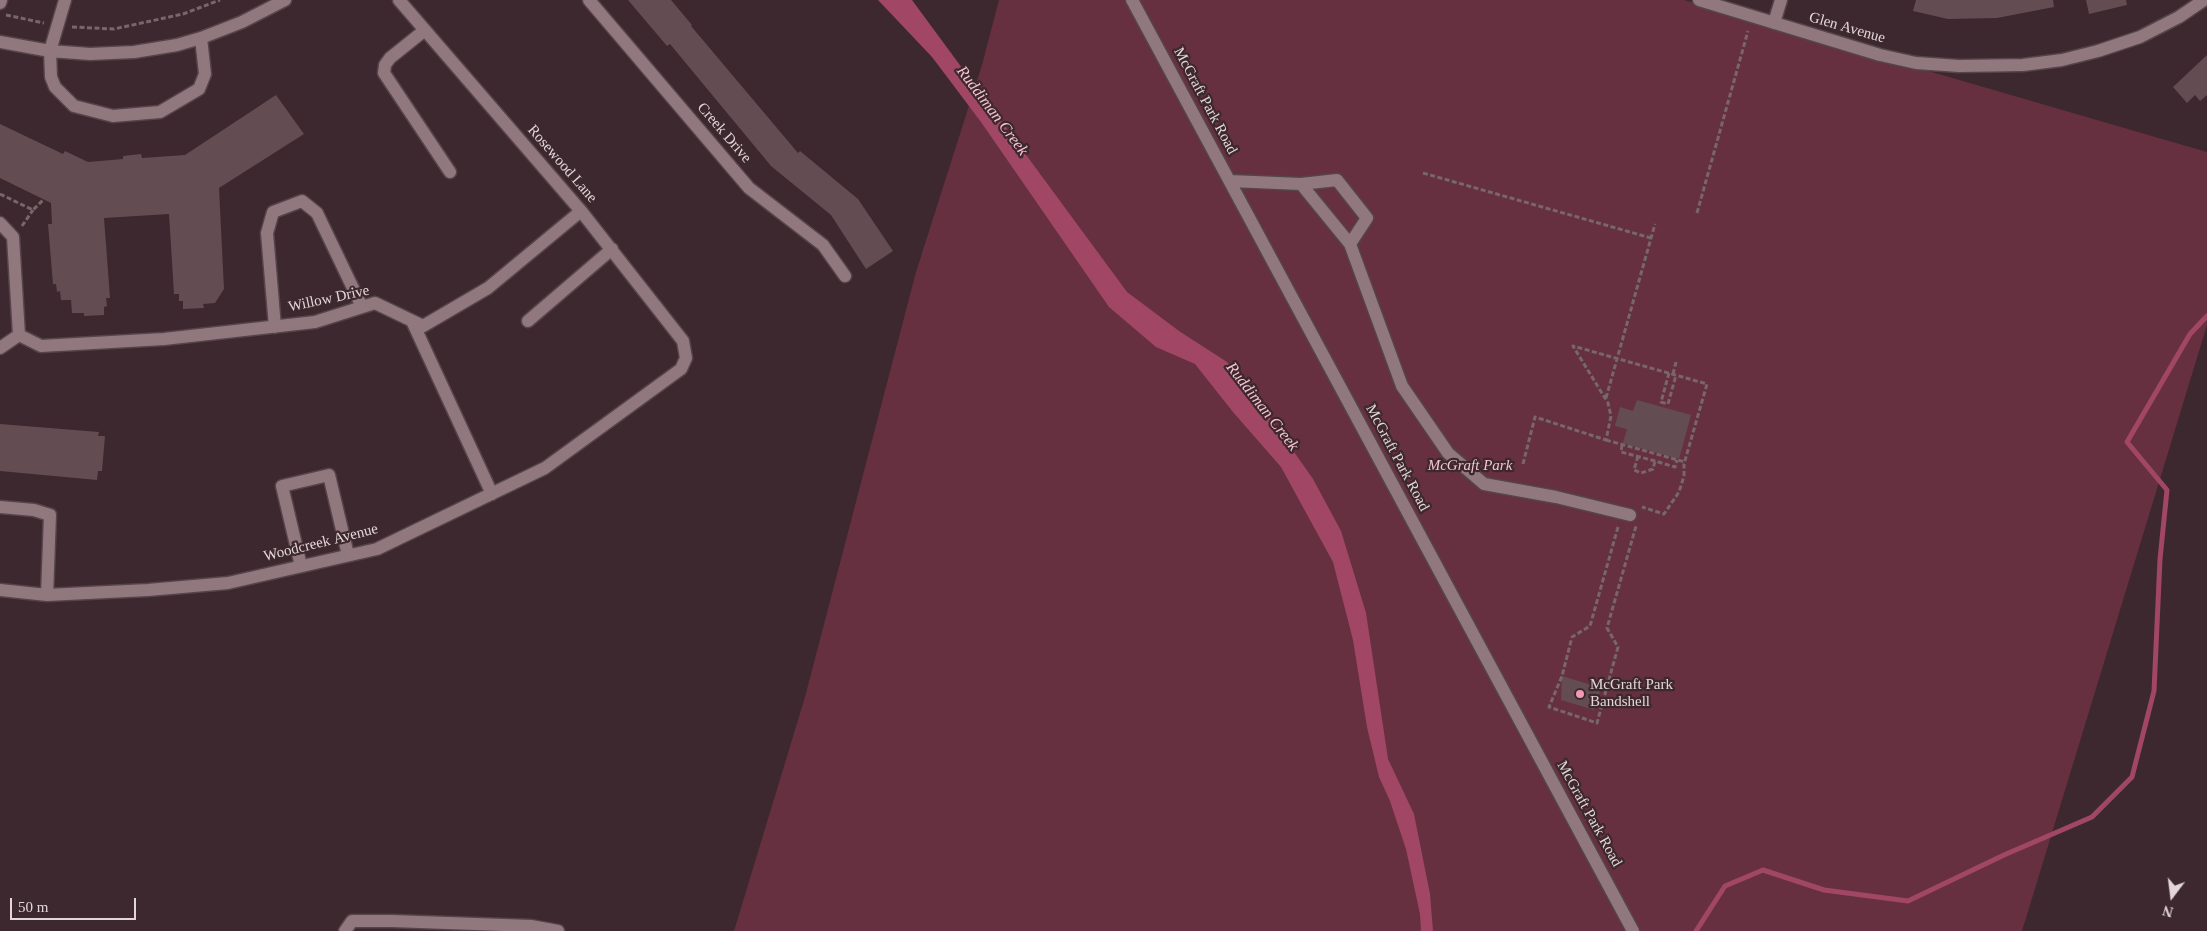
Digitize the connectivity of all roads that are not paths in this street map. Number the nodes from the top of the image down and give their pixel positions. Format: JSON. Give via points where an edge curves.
{"nodes":[{"id":1,"x":65,"y":0,"type":"edge"},
{"id":2,"x":285,"y":0,"type":"edge"},
{"id":3,"x":399,"y":0,"type":"edge"},
{"id":4,"x":589,"y":0,"type":"edge"},
{"id":5,"x":1132,"y":0,"type":"edge"},
{"id":6,"x":1699,"y":0,"type":"edge"},
{"id":7,"x":1781,"y":0,"type":"edge"},
{"id":8,"x":2204,"y":0,"type":"edge"},
{"id":9,"x":1774,"y":23,"type":"junction"},
{"id":10,"x":425,"y":30,"type":"junction"},
{"id":11,"x":201,"y":38,"type":"junction"},
{"id":12,"x":0,"y":42,"type":"edge"},
{"id":13,"x":50,"y":50,"type":"junction"},
{"id":14,"x":450,"y":172,"type":"dead end"},
{"id":15,"x":1230,"y":181,"type":"junction"},
{"id":16,"x":1301,"y":184,"type":"junction"},
{"id":17,"x":581,"y":211,"type":"junction"},
{"id":18,"x":0,"y":223,"type":"edge"},
{"id":19,"x":1350,"y":244,"type":"junction"},
{"id":20,"x":612,"y":249,"type":"junction"},
{"id":21,"x":845,"y":276,"type":"dead end"},
{"id":22,"x":362,"y":307,"type":"junction"},
{"id":23,"x":412,"y":321,"type":"junction"},
{"id":24,"x":528,"y":321,"type":"dead end"},
{"id":25,"x":275,"y":327,"type":"junction"},
{"id":26,"x":19,"y":335,"type":"junction"},
{"id":27,"x":0,"y":348,"type":"edge"},
{"id":28,"x":686,"y":358,"type":"joint"},
{"id":29,"x":492,"y":494,"type":"junction"},
{"id":30,"x":0,"y":507,"type":"edge"},
{"id":31,"x":1632,"y":515,"type":"road end"},
{"id":32,"x":348,"y":555,"type":"junction"},
{"id":33,"x":301,"y":566,"type":"junction"},
{"id":34,"x":0,"y":590,"type":"edge"},
{"id":35,"x":47,"y":595,"type":"junction"},
{"id":36,"x":530,"y":928,"type":"edge"},
{"id":37,"x":345,"y":931,"type":"edge"},
{"id":38,"x":558,"y":931,"type":"edge"},
{"id":39,"x":1633,"y":931,"type":"edge"}],
"edges":[{"from":1,"to":13,"type":"street"},
{"from":2,"to":11,"type":"street"},
{"from":3,"to":10,"type":"street","name":"Rosewood Lane"},
{"from":4,"to":21,"type":"street","name":"Creek Drive","via":[[749,188],[824,245]]},
{"from":5,"to":15,"type":"street","name":"McGraft Park Road"},
{"from":6,"to":9,"type":"street","name":"Glen Avenue"},
{"from":7,"to":9,"type":"street"},
{"from":8,"to":9,"type":"street","name":"Glen Avenue","via":[[2140,37],[2062,60],[2023,65],[1916,63]]},
{"from":10,"to":14,"type":"street","via":[[390,58],[384,74]]},
{"from":10,"to":17,"type":"street","name":"Rosewood Lane"},
{"from":11,"to":13,"type":"street","via":[[134,52],[90,54]]},
{"from":11,"to":13,"type":"street","via":[[205,74],[198,90],[160,112],[113,116],[74,106],[55,88],[51,77]]},
{"from":12,"to":13,"type":"street"},
{"from":15,"to":16,"type":"street"},
{"from":15,"to":39,"type":"street","name":"McGraft Park Road"},
{"from":16,"to":19,"type":"street"},
{"from":16,"to":19,"type":"street","via":[[1337,180],[1367,218]]},
{"from":17,"to":20,"type":"street","name":"Rosewood Lane"},
{"from":17,"to":23,"type":"street","name":"Willow Drive","via":[[488,288],[423,326]]},
{"from":18,"to":26,"type":"street","via":[[13,237]]},
{"from":19,"to":31,"type":"street","via":[[1402,386],[1448,453],[1484,484]]},
{"from":20,"to":24,"type":"street"},
{"from":20,"to":28,"type":"street","name":"Rosewood Lane","via":[[683,341]]},
{"from":22,"to":23,"type":"street","name":"Willow Drive","via":[[374,303]]},
{"from":22,"to":25,"type":"street","name":"Willow Drive","via":[[315,322]]},
{"from":22,"to":25,"type":"street","via":[[317,213],[302,201],[273,212],[267,233]]},
{"from":23,"to":29,"type":"street"},
{"from":25,"to":26,"type":"street","name":"Willow Drive","via":[[164,339],[41,346]]},
{"from":26,"to":27,"type":"street"},
{"from":28,"to":29,"type":"street","name":"Woodcreek Avenue","via":[[681,369],[545,468]]},
{"from":29,"to":32,"type":"street","name":"Woodcreek Avenue","via":[[377,549]]},
{"from":30,"to":35,"type":"street","via":[[50,515]]},
{"from":32,"to":33,"type":"street","name":"Woodcreek Avenue"},
{"from":32,"to":33,"type":"street","via":[[329,475],[320,477],[282,486]]},
{"from":33,"to":35,"type":"street","name":"Woodcreek Avenue","via":[[228,583]]},
{"from":34,"to":35,"type":"street","name":"Woodcreek Avenue"},
{"from":36,"to":37,"type":"street","via":[[352,921]]},
{"from":36,"to":38,"type":"street"}]}
